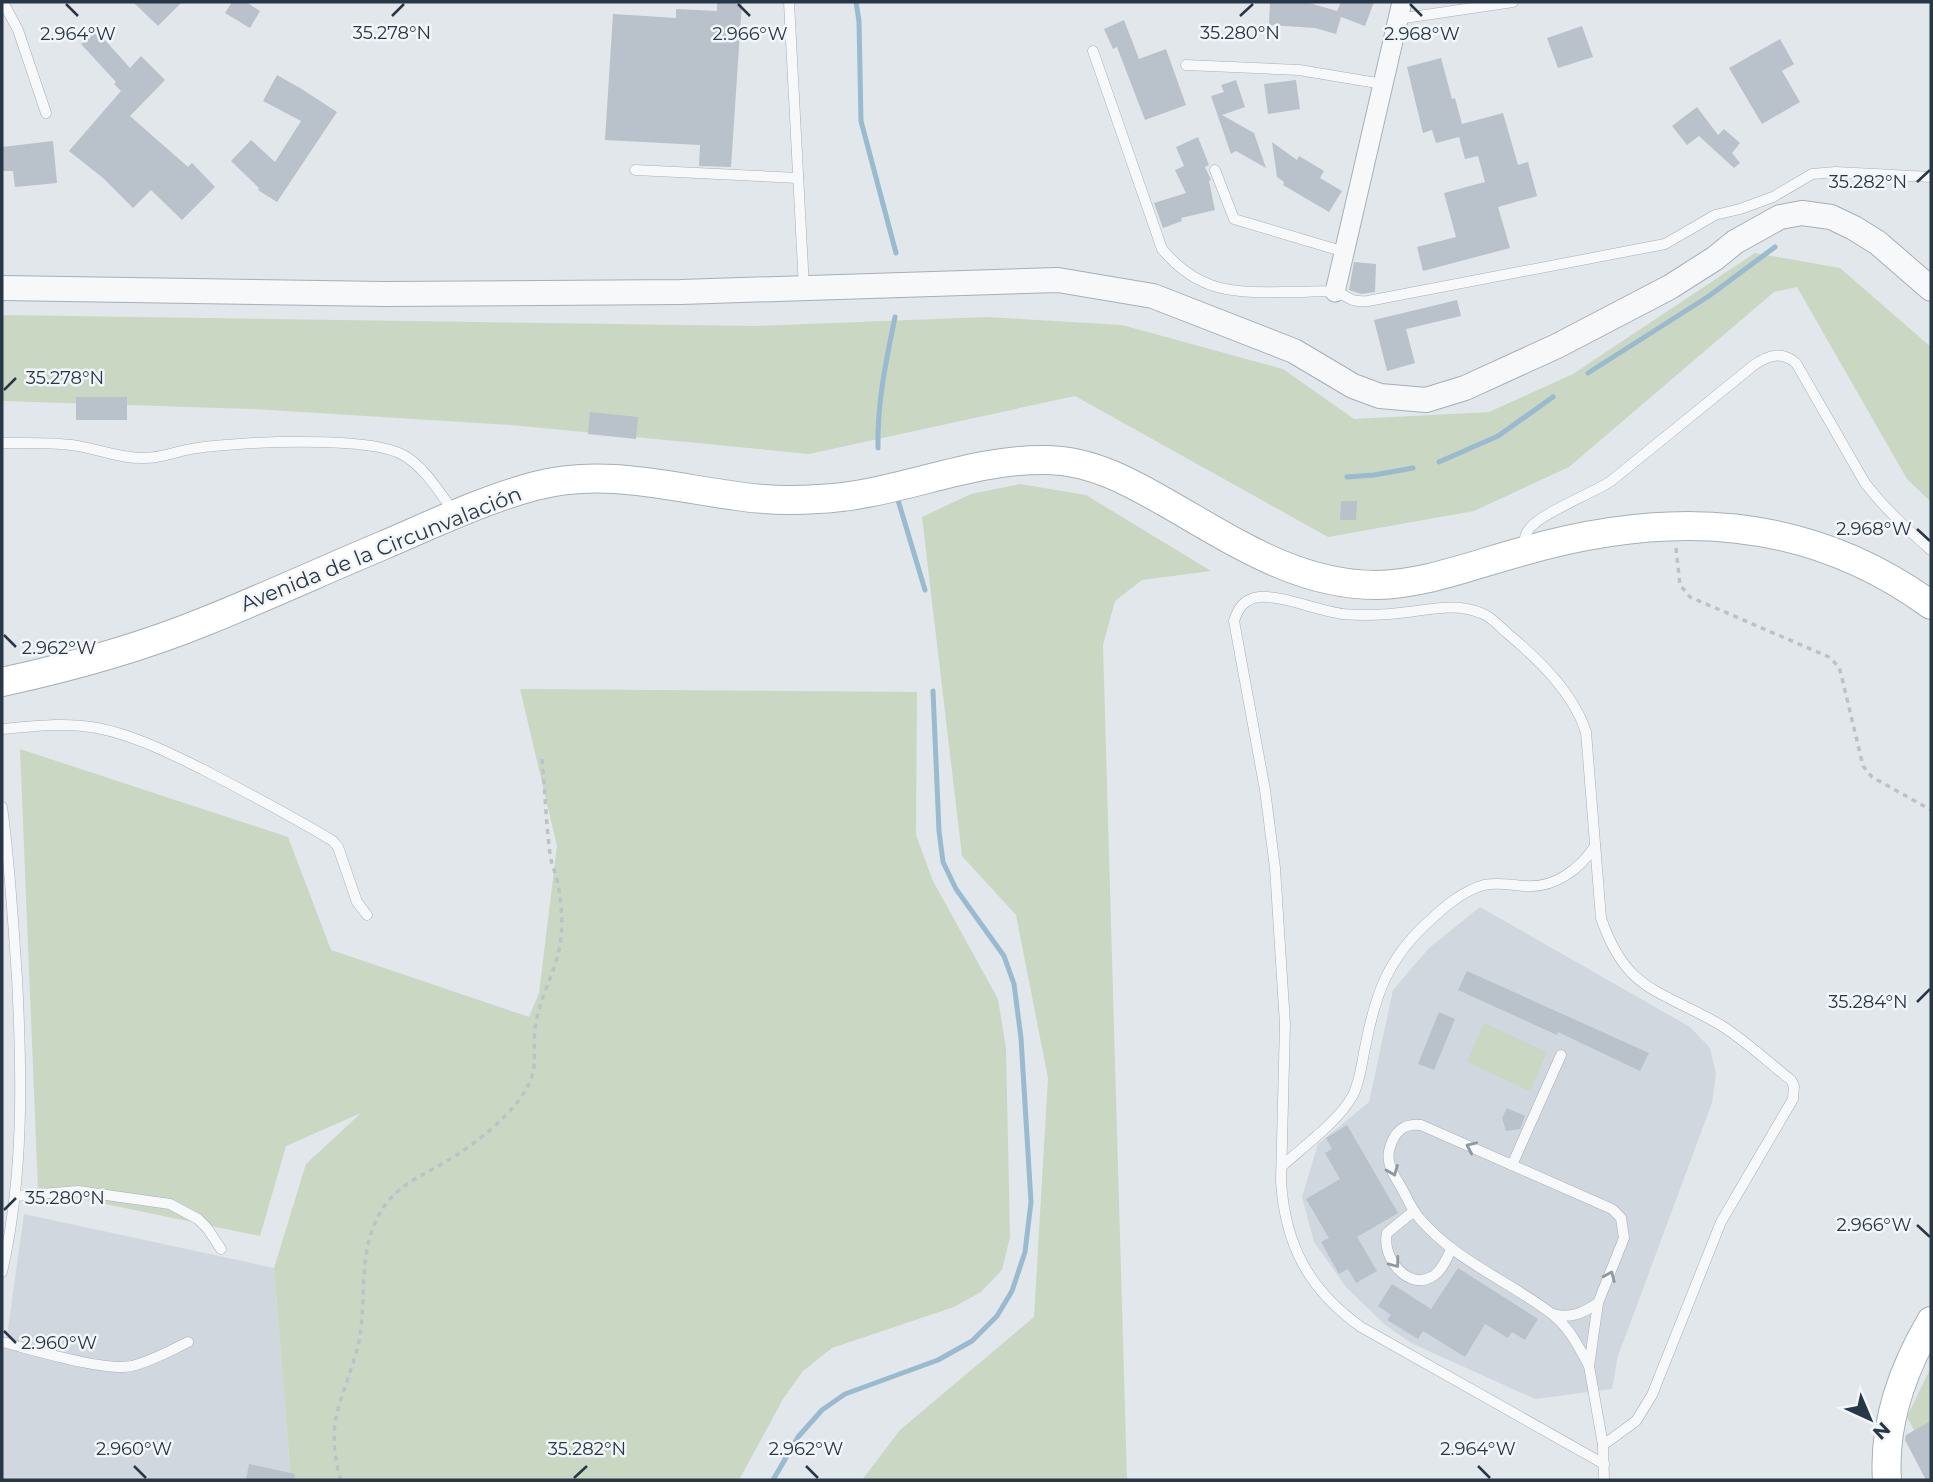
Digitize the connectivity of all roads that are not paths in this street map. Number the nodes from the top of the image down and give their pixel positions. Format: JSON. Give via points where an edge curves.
{"nodes":[{"id":1,"x":3,"y":2,"type":"edge"},
{"id":2,"x":789,"y":2,"type":"edge"},
{"id":3,"x":1513,"y":2,"type":"edge"},
{"id":4,"x":1400,"y":10,"type":"edge"},
{"id":5,"x":1093,"y":51,"type":"dead end"},
{"id":6,"x":1186,"y":65,"type":"dead end"},
{"id":7,"x":1383,"y":84,"type":"junction"},
{"id":8,"x":46,"y":113,"type":"dead end"},
{"id":9,"x":635,"y":170,"type":"dead end"},
{"id":10,"x":1215,"y":170,"type":"dead end"},
{"id":11,"x":1931,"y":177,"type":"edge"},
{"id":12,"x":798,"y":178,"type":"junction"},
{"id":13,"x":1345,"y":251,"type":"junction"},
{"id":14,"x":2,"y":288,"type":"edge"},
{"id":15,"x":804,"y":288,"type":"junction"},
{"id":16,"x":1931,"y":289,"type":"edge"},
{"id":17,"x":1335,"y":292,"type":"junction"},
{"id":18,"x":2,"y":443,"type":"edge"},
{"id":19,"x":456,"y":515,"type":"junction"},
{"id":20,"x":1526,"y":550,"type":"junction"},
{"id":21,"x":1931,"y":550,"type":"edge"},
{"id":22,"x":1931,"y":604,"type":"edge"},
{"id":23,"x":2,"y":682,"type":"edge"},
{"id":24,"x":2,"y":729,"type":"edge"},
{"id":25,"x":2,"y":807,"type":"edge"},
{"id":26,"x":1595,"y":845,"type":"junction"},
{"id":27,"x":367,"y":915,"type":"dead end"},
{"id":28,"x":1561,"y":1055,"type":"dead end"},
{"id":29,"x":1512,"y":1165,"type":"junction"},
{"id":30,"x":1282,"y":1166,"type":"junction"},
{"id":31,"x":16,"y":1196,"type":"junction"},
{"id":32,"x":1414,"y":1211,"type":"junction"},
{"id":33,"x":1452,"y":1248,"type":"junction"},
{"id":34,"x":221,"y":1249,"type":"dead end"},
{"id":35,"x":2,"y":1272,"type":"edge"},
{"id":36,"x":1598,"y":1303,"type":"junction"},
{"id":37,"x":1552,"y":1314,"type":"junction"},
{"id":38,"x":1931,"y":1321,"type":"edge"},
{"id":39,"x":2,"y":1342,"type":"edge"},
{"id":40,"x":188,"y":1342,"type":"dead end"},
{"id":41,"x":1590,"y":1366,"type":"junction"},
{"id":42,"x":1603,"y":1445,"type":"junction"},
{"id":43,"x":1604,"y":1464,"type":"junction"},
{"id":44,"x":1604,"y":1480,"type":"edge"},
{"id":45,"x":1888,"y":1480,"type":"edge"}],
"edges":[{"from":1,"to":8,"type":"lane","via":[[18,30]]},
{"from":2,"to":12,"type":"lane"},
{"from":3,"to":4,"type":"lane"},
{"from":4,"to":7,"type":"street"},
{"from":5,"to":17,"type":"lane","via":[[1162,249],[1173,263],[1198,282],[1219,288]]},
{"from":6,"to":7,"type":"lane","via":[[1299,70]]},
{"from":7,"to":13,"type":"street"},
{"from":9,"to":12,"type":"lane"},
{"from":10,"to":13,"type":"lane","via":[[1234,219]]},
{"from":11,"to":17,"type":"lane","via":[[1812,174],[1773,197],[1715,215],[1665,244],[1368,301],[1353,302]]},
{"from":12,"to":15,"type":"lane"},
{"from":13,"to":17,"type":"street"},
{"from":14,"to":15,"type":"street","via":[[384,294]]},
{"from":15,"to":16,"type":"street","via":[[1058,280],[1109,287],[1153,296],[1294,351],[1353,386],[1380,396],[1426,400],[1465,388],[1557,346],[1670,287],[1780,217],[1802,212],[1831,217],[1854,228]]},
{"from":18,"to":19,"type":"lane","via":[[72,445],[136,458],[261,443],[370,446],[403,454],[424,472]]},
{"from":19,"to":20,"type":"main road","name":"Avenida de la Circunvalación","via":[[539,485],[590,478],[628,479],[739,497],[819,499],[889,489],[988,465],[1046,460],[1095,467],[1119,477],[1249,550],[1318,579],[1373,585],[1404,582]]},
{"from":19,"to":23,"type":"main road","name":"Avenida de la Circunvalación","via":[[170,634]]},
{"from":20,"to":21,"type":"lane","via":[[1527,530],[1535,522],[1612,481],[1754,365],[1778,355],[1796,363],[1878,500]]},
{"from":20,"to":22,"type":"main road","name":"Avenida de la Circunvalación","via":[[1620,529],[1676,525],[1752,530],[1821,547],[1885,575]]},
{"from":24,"to":27,"type":"lane","via":[[61,724],[97,728],[175,756],[279,808],[338,847],[357,902]]},
{"from":25,"to":31,"type":"lane","via":[[19,1017]]},
{"from":26,"to":30,"type":"lane","via":[[1565,877],[1538,886],[1499,883],[1475,888],[1420,929],[1393,963],[1378,993],[1352,1096],[1338,1115]]},
{"from":26,"to":30,"type":"lane","via":[[1581,718],[1530,653],[1485,614],[1445,607],[1364,615],[1260,597],[1245,602],[1234,621],[1265,790],[1281,946],[1285,1024]]},
{"from":26,"to":42,"type":"lane","via":[[1601,918],[1609,941],[1633,976],[1729,1031],[1791,1080],[1795,1092],[1721,1222],[1652,1395],[1636,1421]]},
{"from":28,"to":29,"type":"lane"},
{"from":29,"to":32,"type":"lane","one_way":true,"via":[[1421,1125],[1402,1128],[1391,1142],[1389,1164]]},
{"from":36,"to":29,"type":"lane","one_way":true,"via":[[1625,1238],[1621,1218],[1612,1209]]},
{"from":30,"to":43,"type":"lane","via":[[1283,1203],[1293,1245],[1314,1283],[1344,1315]]},
{"from":31,"to":34,"type":"lane","via":[[78,1191],[170,1204],[198,1219]]},
{"from":31,"to":35,"type":"lane"},
{"from":32,"to":33,"type":"lane"},
{"from":32,"to":33,"type":"lane","one_way":true,"via":[[1387,1233],[1388,1258],[1393,1265],[1410,1278],[1427,1279],[1437,1273]]},
{"from":33,"to":37,"type":"lane"},
{"from":36,"to":37,"type":"lane","via":[[1577,1314]]},
{"from":36,"to":41,"type":"lane"},
{"from":37,"to":41,"type":"lane"},
{"from":38,"to":45,"type":"main road","via":[[1910,1361],[1891,1418]]},
{"from":39,"to":40,"type":"lane","via":[[110,1367],[152,1360]]},
{"from":41,"to":42,"type":"lane"},
{"from":42,"to":43,"type":"lane"},
{"from":43,"to":44,"type":"lane"}]}
